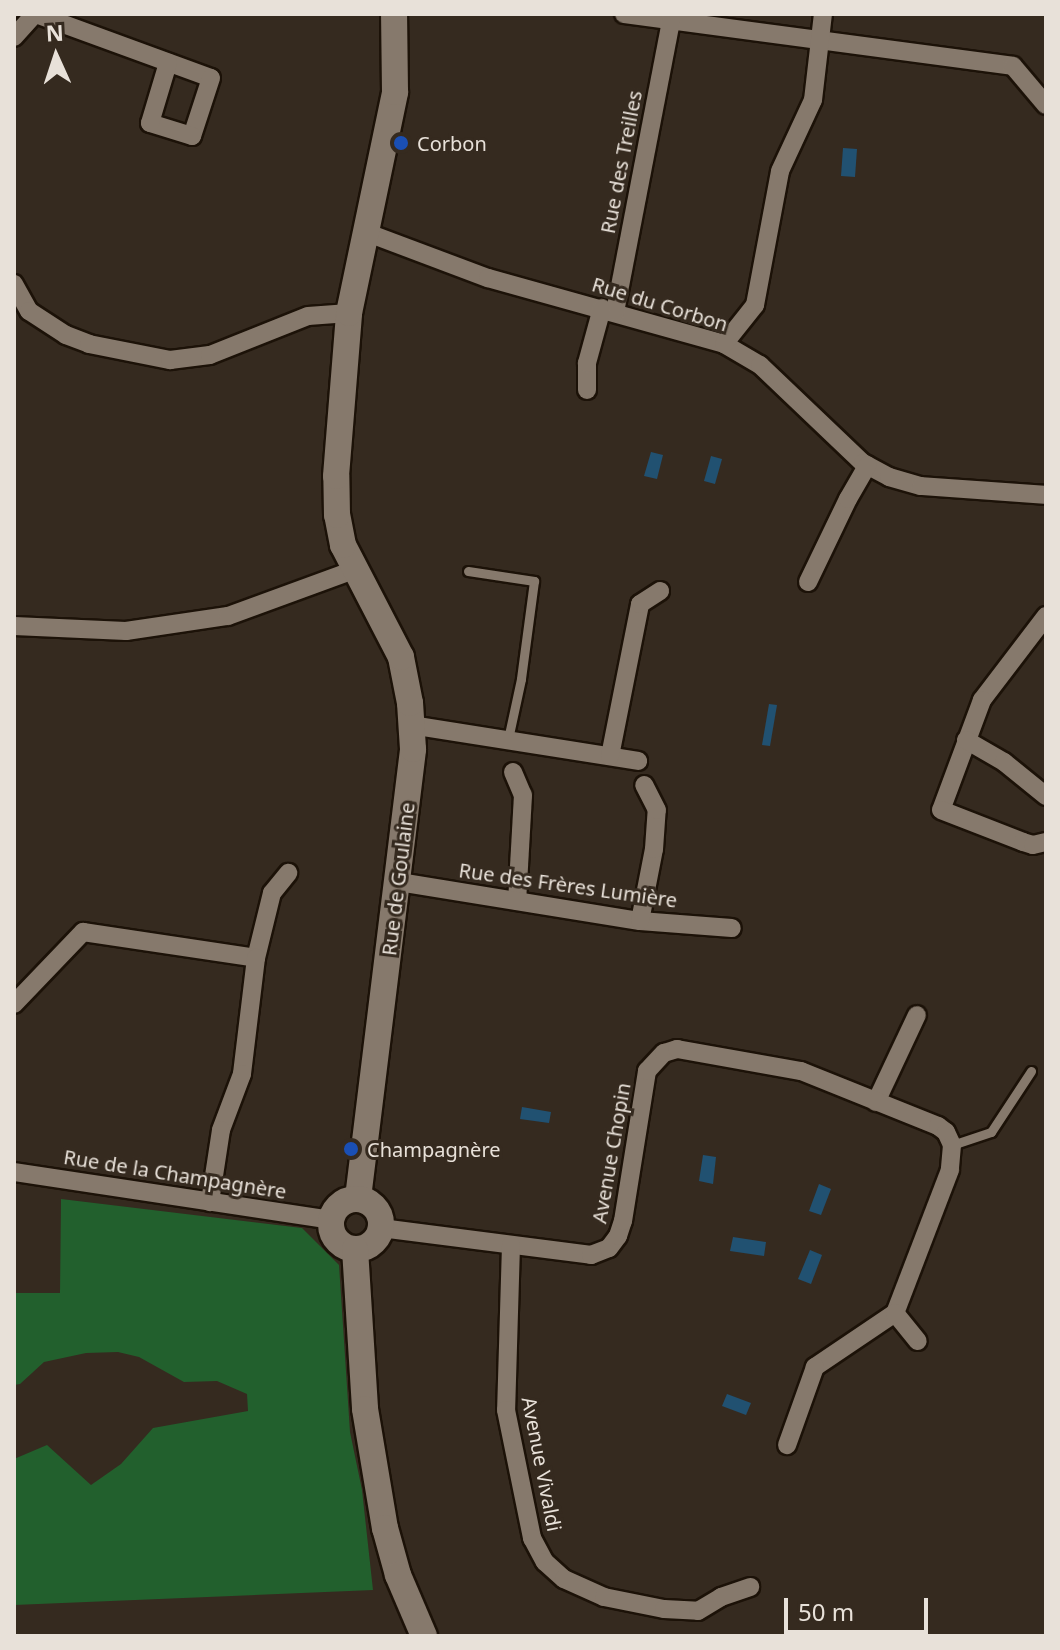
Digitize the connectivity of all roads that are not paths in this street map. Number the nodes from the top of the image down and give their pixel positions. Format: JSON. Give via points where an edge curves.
{"nodes":[{"id":1,"x":35,"y":14,"type":"edge"},
{"id":2,"x":394,"y":14,"type":"edge"},
{"id":3,"x":624,"y":14,"type":"edge"},
{"id":4,"x":823,"y":14,"type":"edge"},
{"id":5,"x":671,"y":21,"type":"junction"},
{"id":6,"x":14,"y":37,"type":"edge"},
{"id":7,"x":821,"y":41,"type":"junction"},
{"id":8,"x":168,"y":63,"type":"dead end"},
{"id":9,"x":1046,"y":105,"type":"edge"},
{"id":10,"x":368,"y":233,"type":"junction"},
{"id":11,"x":14,"y":284,"type":"edge"},
{"id":12,"x":608,"y":310,"type":"junction"},
{"id":13,"x":349,"y":313,"type":"junction"},
{"id":14,"x":22,"y":314,"type":"edge"},
{"id":15,"x":724,"y":344,"type":"junction"},
{"id":16,"x":587,"y":390,"type":"dead end"},
{"id":17,"x":868,"y":465,"type":"junction"},
{"id":18,"x":1046,"y":495,"type":"edge"},
{"id":19,"x":354,"y":570,"type":"junction"},
{"id":20,"x":468,"y":571,"type":"dead end"},
{"id":21,"x":808,"y":582,"type":"dead end"},
{"id":22,"x":660,"y":591,"type":"dead end"},
{"id":23,"x":1046,"y":616,"type":"edge"},
{"id":24,"x":14,"y":626,"type":"edge"},
{"id":25,"x":411,"y":725,"type":"junction"},
{"id":26,"x":508,"y":739,"type":"junction"},
{"id":27,"x":966,"y":740,"type":"junction"},
{"id":28,"x":610,"y":756,"type":"junction"},
{"id":29,"x":638,"y":761,"type":"dead end"},
{"id":30,"x":513,"y":772,"type":"dead end"},
{"id":31,"x":644,"y":785,"type":"dead end"},
{"id":32,"x":1046,"y":796,"type":"edge"},
{"id":33,"x":1046,"y":842,"type":"edge"},
{"id":34,"x":288,"y":873,"type":"dead end"},
{"id":35,"x":399,"y":882,"type":"junction"},
{"id":36,"x":517,"y":901,"type":"junction"},
{"id":37,"x":640,"y":921,"type":"junction"},
{"id":38,"x":732,"y":928,"type":"dead end"},
{"id":39,"x":256,"y":958,"type":"junction"},
{"id":40,"x":14,"y":1004,"type":"edge"},
{"id":41,"x":917,"y":1015,"type":"dead end"},
{"id":42,"x":1031,"y":1071,"type":"dead end"},
{"id":43,"x":876,"y":1102,"type":"junction"},
{"id":44,"x":952,"y":1145,"type":"junction"},
{"id":45,"x":14,"y":1172,"type":"edge"},
{"id":46,"x":358,"y":1198,"type":"junction"},
{"id":47,"x":210,"y":1202,"type":"junction"},
{"id":48,"x":330,"y":1220,"type":"junction"},
{"id":49,"x":381,"y":1228,"type":"junction"},
{"id":50,"x":511,"y":1245,"type":"junction"},
{"id":51,"x":355,"y":1249,"type":"junction"},
{"id":52,"x":895,"y":1313,"type":"junction"},
{"id":53,"x":918,"y":1341,"type":"dead end"},
{"id":54,"x":787,"y":1445,"type":"dead end"},
{"id":55,"x":750,"y":1587,"type":"dead end"},
{"id":56,"x":420,"y":1633,"type":"edge"}],
"edges":[{"from":1,"to":6,"type":"street"},
{"from":1,"to":8,"type":"street"},
{"from":2,"to":10,"type":"street","name":"Rue de Goulaine","via":[[395,92]]},
{"from":3,"to":5,"type":"street"},
{"from":4,"to":7,"type":"street"},
{"from":5,"to":7,"type":"street"},
{"from":5,"to":12,"type":"street","name":"Rue des Treilles"},
{"from":7,"to":9,"type":"street","via":[[1013,66]]},
{"from":7,"to":15,"type":"street","via":[[813,100],[780,171],[755,305]]},
{"from":10,"to":12,"type":"street","name":"Rue du Corbon","via":[[488,278]]},
{"from":10,"to":13,"type":"street","name":"Rue de Goulaine"},
{"from":11,"to":14,"type":"street"},
{"from":12,"to":15,"type":"street","name":"Rue du Corbon"},
{"from":12,"to":16,"type":"street","name":"Rue des Treilles","via":[[587,363]]},
{"from":13,"to":14,"type":"street","via":[[308,316],[210,355],[170,360],[89,344]]},
{"from":13,"to":19,"type":"street","name":"Rue de Goulaine","via":[[337,515]]},
{"from":15,"to":17,"type":"street","name":"Rue du Corbon","via":[[760,365]]},
{"from":17,"to":18,"type":"street","name":"Rue du Corbon","via":[[921,486]]},
{"from":17,"to":21,"type":"street"},
{"from":19,"to":24,"type":"street","via":[[228,616],[126,631]]},
{"from":19,"to":25,"type":"street","name":"Rue de Goulaine","via":[[401,657]]},
{"from":20,"to":26,"type":"lane","via":[[534,581]]},
{"from":22,"to":28,"type":"street","via":[[640,604]]},
{"from":23,"to":27,"type":"street","via":[[982,700]]},
{"from":25,"to":26,"type":"street"},
{"from":25,"to":35,"type":"street","name":"Rue de Goulaine"},
{"from":26,"to":28,"type":"street"},
{"from":27,"to":32,"type":"street"},
{"from":27,"to":33,"type":"street","via":[[941,810],[1023,842]]},
{"from":28,"to":29,"type":"street"},
{"from":30,"to":36,"type":"street","via":[[523,795]]},
{"from":31,"to":37,"type":"street","via":[[657,810]]},
{"from":34,"to":39,"type":"street","via":[[272,893]]},
{"from":35,"to":36,"type":"street","name":"Rue des Frères Lumière"},
{"from":35,"to":46,"type":"street","name":"Rue de Goulaine"},
{"from":36,"to":37,"type":"street","name":"Rue des Frères Lumière"},
{"from":37,"to":38,"type":"street","name":"Rue des Frères Lumière"},
{"from":39,"to":40,"type":"street","via":[[83,932]]},
{"from":39,"to":47,"type":"street","via":[[242,1074],[221,1130]]},
{"from":41,"to":43,"type":"street"},
{"from":42,"to":44,"type":"lane","via":[[991,1132]]},
{"from":43,"to":44,"type":"street","name":"Avenue Chopin","via":[[938,1126]]},
{"from":43,"to":50,"type":"street","name":"Avenue Chopin","via":[[801,1071],[677,1049],[664,1053],[647,1071],[623,1221],[609,1248],[591,1255]]},
{"from":44,"to":52,"type":"street","via":[[950,1170]]},
{"from":45,"to":47,"type":"street","name":"Rue de la Champagnère"},
{"from":46,"to":48,"type":"street","via":[[343,1201]]},
{"from":46,"to":49,"type":"street","via":[[378,1211]]},
{"from":47,"to":48,"type":"street","name":"Rue de la Champagnère"},
{"from":48,"to":51,"type":"street","via":[[339,1243]]},
{"from":49,"to":50,"type":"street","name":"Avenue Chopin"},
{"from":49,"to":51,"type":"street","via":[[375,1241]]},
{"from":50,"to":55,"type":"street","name":"Avenue Vivaldi","via":[[506,1410],[532,1538],[545,1562],[564,1579],[604,1597],[664,1609],[698,1611]]},
{"from":51,"to":56,"type":"street","via":[[365,1409],[385,1528]]},
{"from":52,"to":53,"type":"street"},
{"from":52,"to":54,"type":"street","via":[[815,1367]]}]}
